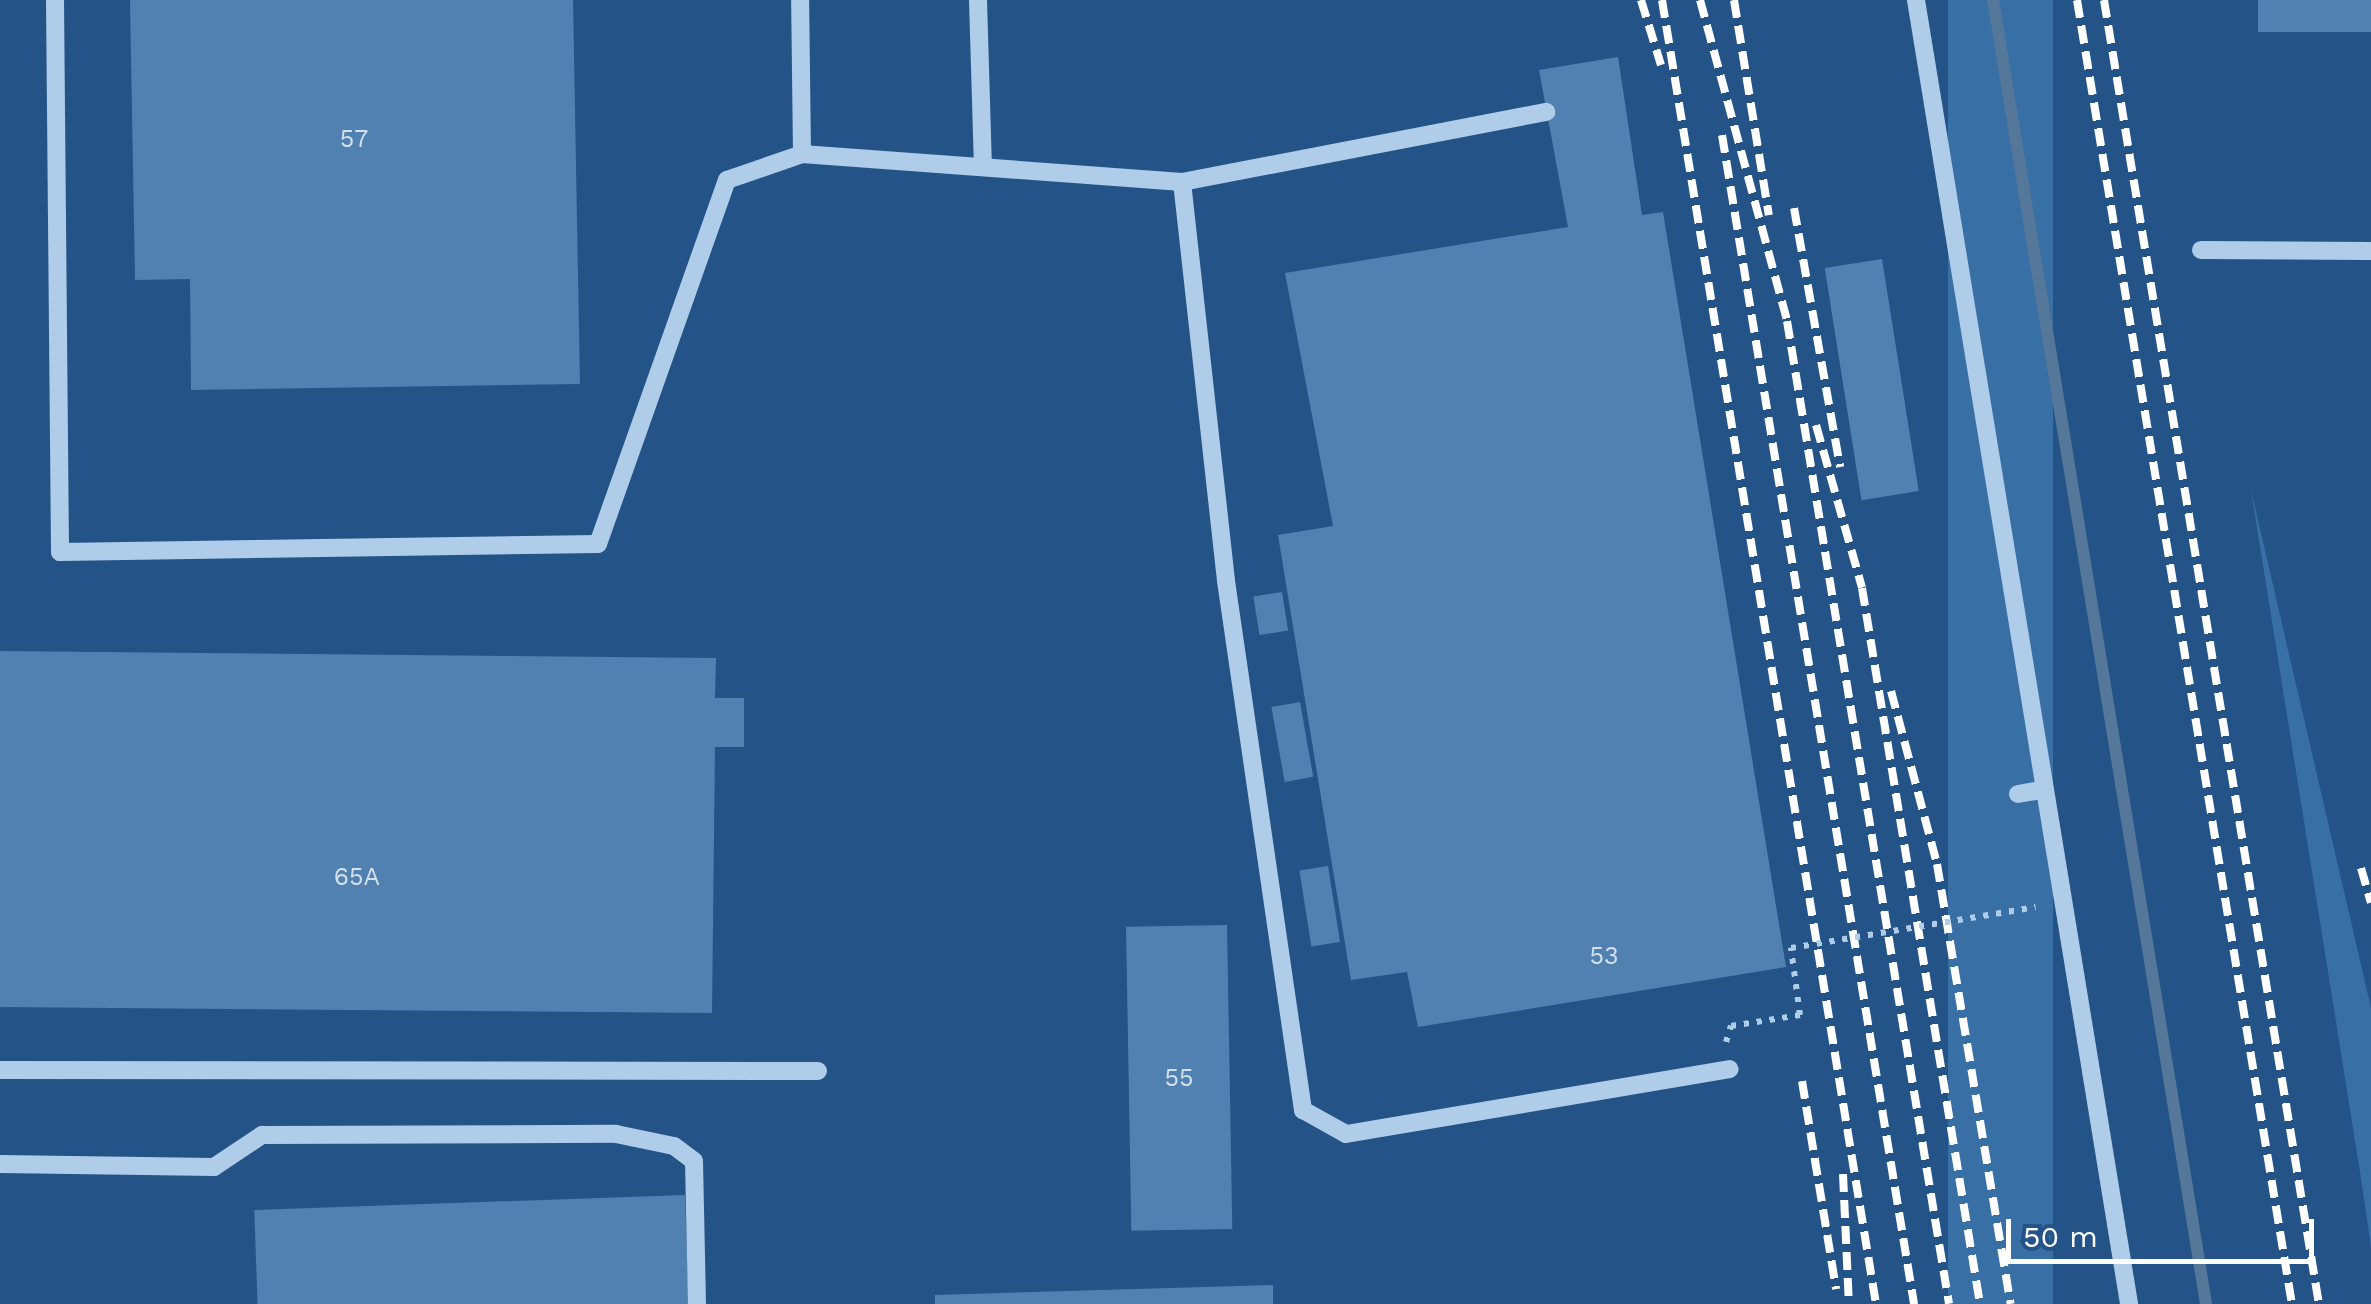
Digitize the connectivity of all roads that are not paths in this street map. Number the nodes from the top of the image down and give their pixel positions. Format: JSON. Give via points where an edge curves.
{"nodes":[{"id":1,"x":55,"y":0,"type":"edge"},
{"id":2,"x":800,"y":0,"type":"edge"},
{"id":3,"x":978,"y":0,"type":"edge"},
{"id":4,"x":1916,"y":0,"type":"edge"},
{"id":5,"x":1546,"y":112,"type":"dead end"},
{"id":6,"x":802,"y":154,"type":"junction"},
{"id":7,"x":983,"y":166,"type":"junction"},
{"id":8,"x":1182,"y":182,"type":"junction"},
{"id":9,"x":2201,"y":250,"type":"dead end"},
{"id":10,"x":2371,"y":251,"type":"edge"},
{"id":11,"x":2045,"y":789,"type":"junction"},
{"id":12,"x":2018,"y":794,"type":"dead end"},
{"id":13,"x":1730,"y":1069,"type":"dead end"},
{"id":14,"x":0,"y":1070,"type":"edge"},
{"id":15,"x":818,"y":1071,"type":"dead end"},
{"id":16,"x":0,"y":1164,"type":"edge"},
{"id":17,"x":697,"y":1304,"type":"edge"},
{"id":18,"x":2130,"y":1304,"type":"edge"}],
"edges":[{"from":1,"to":6,"type":"street","via":[[60,552],[598,544],[727,180]]},
{"from":2,"to":6,"type":"street"},
{"from":3,"to":7,"type":"street"},
{"from":4,"to":11,"type":"street"},
{"from":5,"to":8,"type":"street"},
{"from":6,"to":7,"type":"street"},
{"from":7,"to":8,"type":"street"},
{"from":8,"to":13,"type":"street","via":[[1226,581],[1302,1110],[1346,1134]]},
{"from":9,"to":10,"type":"street"},
{"from":11,"to":12,"type":"street"},
{"from":11,"to":18,"type":"street"},
{"from":14,"to":15,"type":"street"},
{"from":16,"to":17,"type":"street","via":[[214,1166],[262,1135],[616,1134],[674,1146],[694,1161]]}]}
